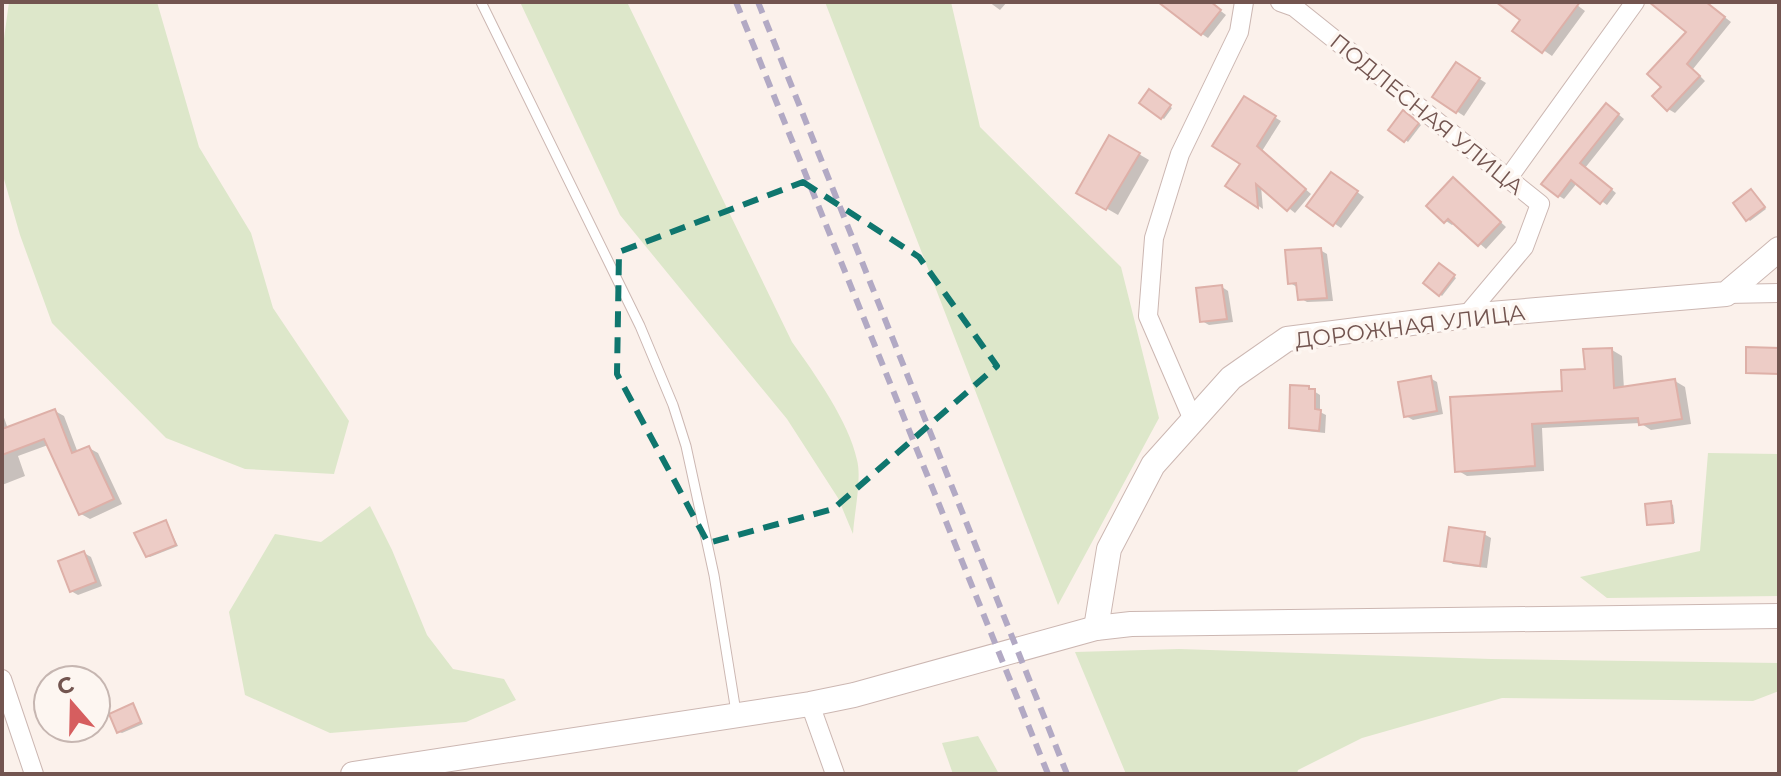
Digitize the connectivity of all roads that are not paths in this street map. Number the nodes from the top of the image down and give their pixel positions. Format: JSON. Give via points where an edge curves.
{"nodes":[{"id":1,"x":481,"y":2,"type":"edge"},
{"id":2,"x":1244,"y":2,"type":"edge"},
{"id":3,"x":1280,"y":2,"type":"edge"},
{"id":4,"x":1635,"y":2,"type":"edge"},
{"id":5,"x":1509,"y":177,"type":"junction"},
{"id":6,"x":1779,"y":249,"type":"edge"},
{"id":7,"x":1779,"y":293,"type":"edge"},
{"id":8,"x":1726,"y":294,"type":"junction"},
{"id":9,"x":1466,"y":316,"type":"junction"},
{"id":10,"x":1193,"y":420,"type":"junction"},
{"id":11,"x":1779,"y":616,"type":"edge"},
{"id":12,"x":1096,"y":628,"type":"junction"},
{"id":13,"x":2,"y":679,"type":"edge"},
{"id":14,"x":810,"y":704,"type":"junction"},
{"id":15,"x":737,"y":716,"type":"junction"},
{"id":16,"x":34,"y":774,"type":"edge"},
{"id":17,"x":353,"y":774,"type":"edge"},
{"id":18,"x":835,"y":774,"type":"edge"}],
"edges":[{"from":1,"to":15,"type":"lane","via":[[640,326],[673,405],[711,560]]},
{"from":2,"to":10,"type":"street","via":[[1239,32],[1180,154],[1154,238],[1148,316]]},
{"from":3,"to":5,"type":"street","name":"ПОДЛЕСНАЯ УЛИЦА","via":[[1294,7]]},
{"from":4,"to":5,"type":"street"},
{"from":5,"to":9,"type":"street","name":"ПОДЛЕСНАЯ УЛИЦА","via":[[1540,204],[1524,247]]},
{"from":6,"to":8,"type":"street"},
{"from":7,"to":8,"type":"street"},
{"from":8,"to":9,"type":"street","name":"ДОРОЖНАЯ УЛИЦА"},
{"from":9,"to":10,"type":"street","name":"ДОРОЖНАЯ УЛИЦА","via":[[1287,339],[1231,378]]},
{"from":10,"to":12,"type":"street","name":"ДОРОЖНАЯ УЛИЦА","via":[[1153,465],[1109,549]]},
{"from":11,"to":12,"type":"street"},
{"from":12,"to":14,"type":"street"},
{"from":13,"to":16,"type":"street"},
{"from":14,"to":15,"type":"street"},
{"from":14,"to":18,"type":"street"},
{"from":15,"to":17,"type":"street"}]}
